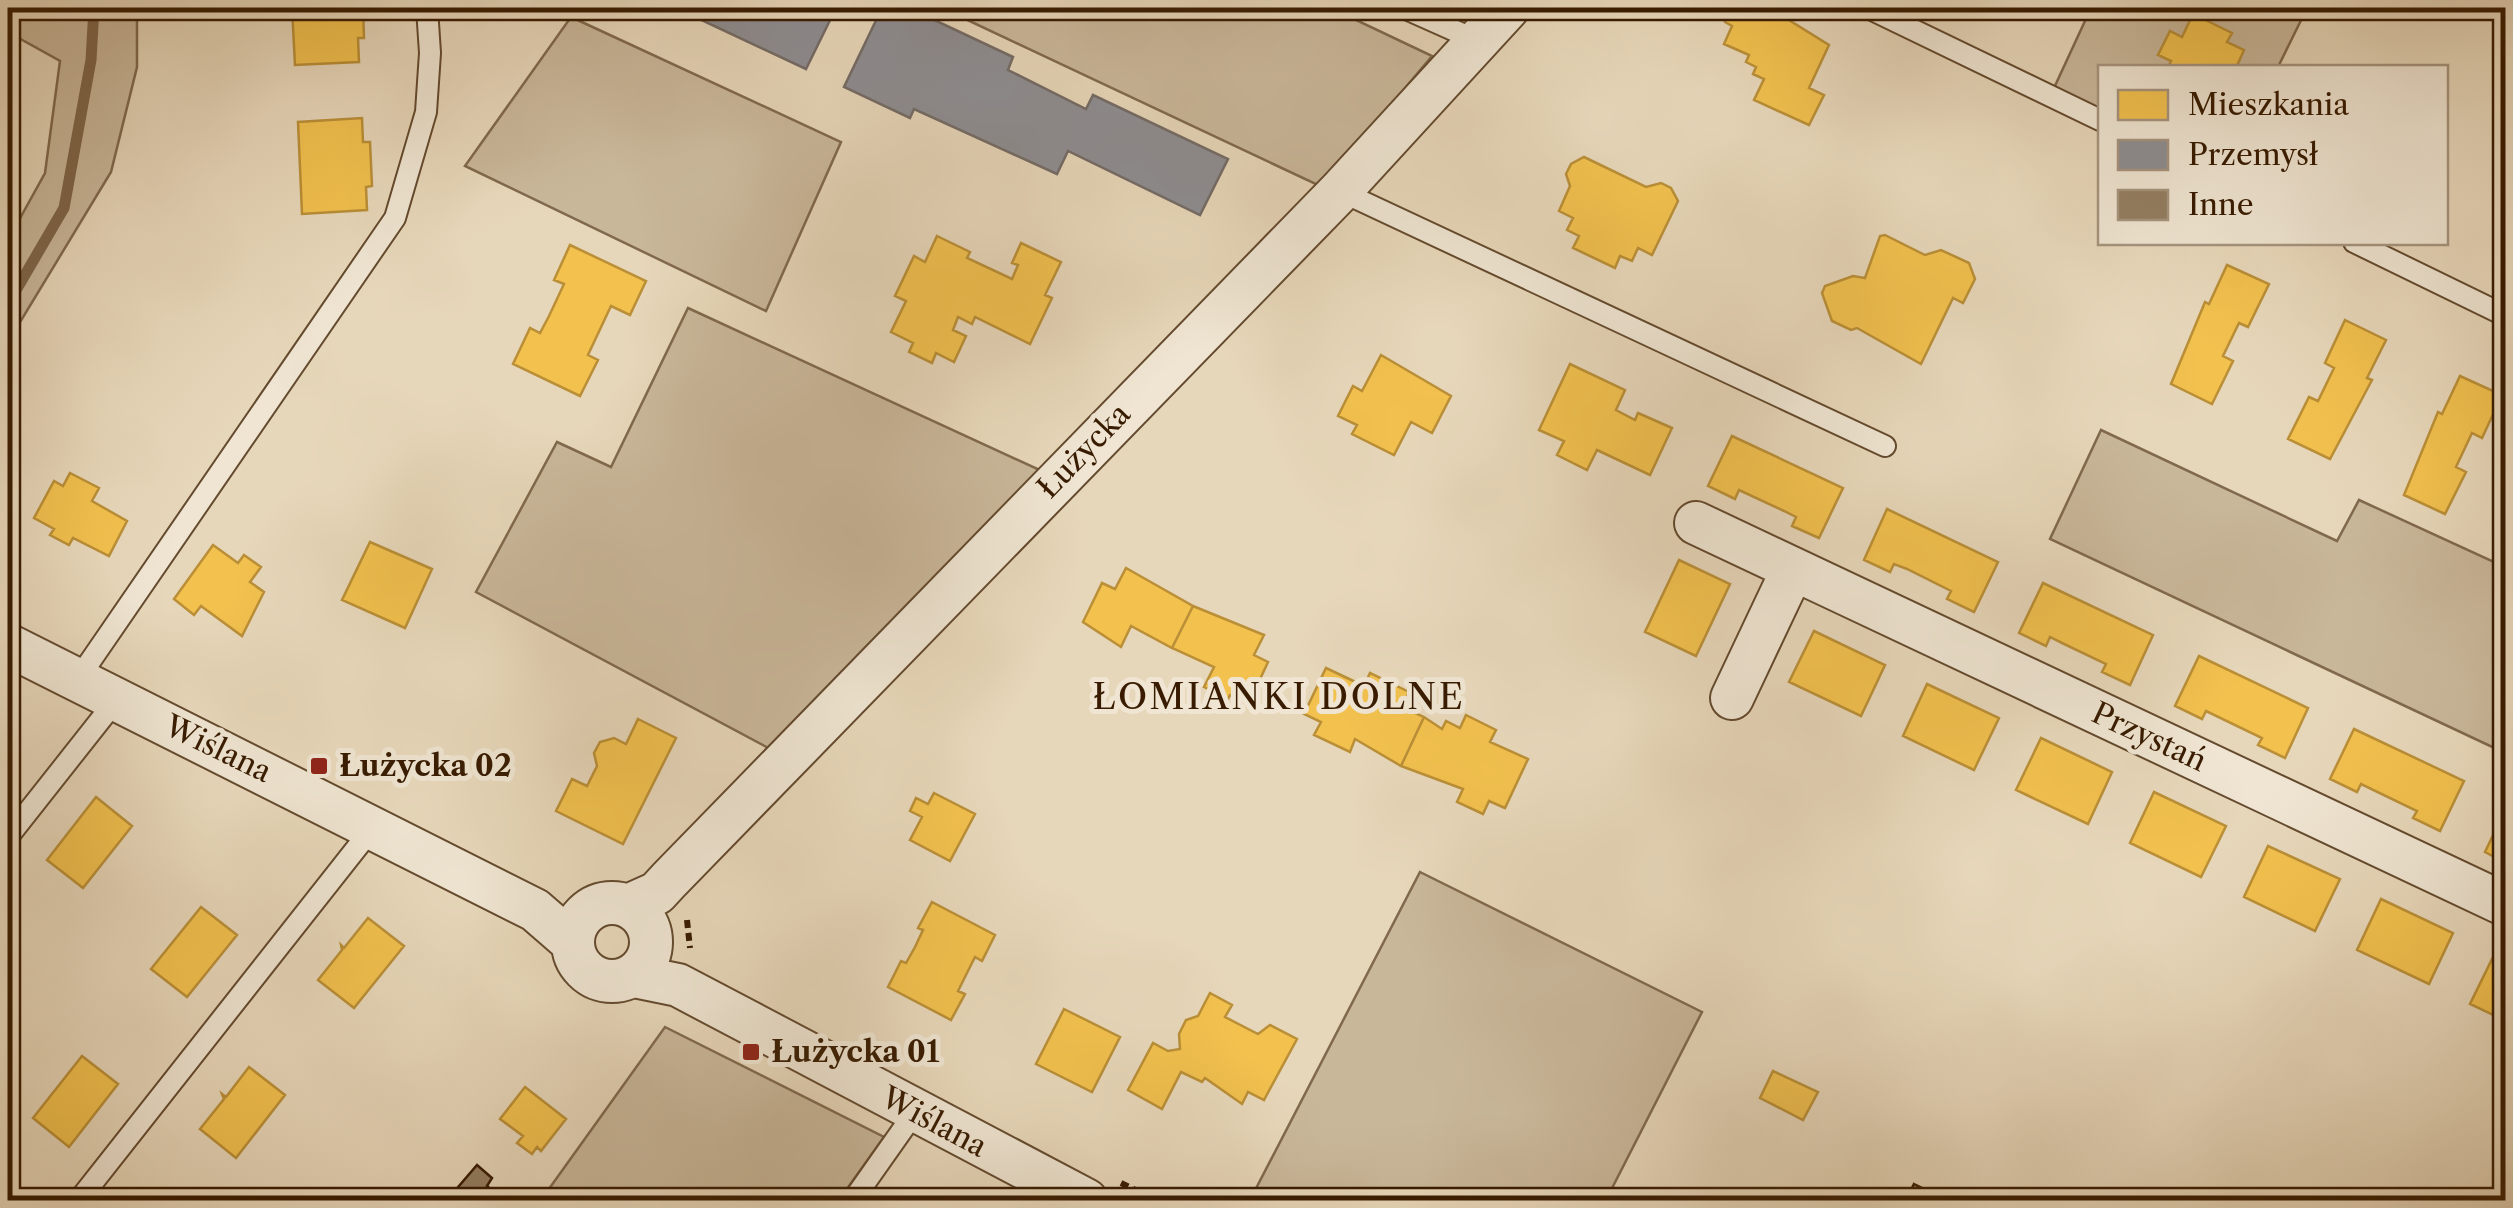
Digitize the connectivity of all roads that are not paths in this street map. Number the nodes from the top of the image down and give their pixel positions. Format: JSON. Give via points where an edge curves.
{"nodes":[{"id":1,"x":427,"y":8,"type":"edge"},
{"id":2,"x":1404,"y":8,"type":"edge"},
{"id":3,"x":1508,"y":8,"type":"edge"},
{"id":4,"x":1868,"y":8,"type":"edge"},
{"id":5,"x":1478,"y":40,"type":"junction"},
{"id":6,"x":2098,"y":119,"type":"edge"},
{"id":7,"x":1340,"y":191,"type":"junction"},
{"id":8,"x":2360,"y":245,"type":"edge"},
{"id":9,"x":2506,"y":316,"type":"edge"},
{"id":10,"x":1885,"y":446,"type":"dead end"},
{"id":11,"x":1696,"y":523,"type":"dead end"},
{"id":12,"x":1793,"y":569,"type":"junction"},
{"id":13,"x":8,"y":644,"type":"edge"},
{"id":14,"x":78,"y":679,"type":"junction"},
{"id":15,"x":1732,"y":698,"type":"dead end"},
{"id":16,"x":117,"y":699,"type":"junction"},
{"id":17,"x":374,"y":826,"type":"junction"},
{"id":18,"x":8,"y":837,"type":"edge"},
{"id":19,"x":2506,"y":905,"type":"edge"},
{"id":20,"x":578,"y":929,"type":"junction"},
{"id":21,"x":643,"y":929,"type":"junction"},
{"id":22,"x":915,"y":1112,"type":"junction"},
{"id":23,"x":1080,"y":1199,"type":"edge"},
{"id":24,"x":79,"y":1200,"type":"edge"},
{"id":25,"x":853,"y":1200,"type":"edge"}],
"edges":[{"from":1,"to":14,"type":"lane","via":[[426,112],[394,218]]},
{"from":2,"to":5,"type":"lane"},
{"from":3,"to":5,"type":"street","name":"Łużycka"},
{"from":4,"to":6,"type":"lane"},
{"from":5,"to":7,"type":"street","name":"Łużycka"},
{"from":7,"to":10,"type":"lane"},
{"from":7,"to":21,"type":"street","name":"Łużycka"},
{"from":8,"to":9,"type":"lane"},
{"from":11,"to":12,"type":"street","name":"Przystań"},
{"from":12,"to":15,"type":"street"},
{"from":12,"to":19,"type":"street","name":"Przystań"},
{"from":13,"to":14,"type":"street","name":"Wiślana"},
{"from":14,"to":16,"type":"street","name":"Wiślana"},
{"from":16,"to":17,"type":"street","name":"Wiślana"},
{"from":16,"to":18,"type":"lane"},
{"from":17,"to":20,"type":"street","name":"Wiślana"},
{"from":17,"to":24,"type":"lane"},
{"from":20,"to":21,"type":"street","via":[[605,903]]},
{"from":20,"to":21,"type":"street","via":[[580,966],[599,980],[623,981]]},
{"from":21,"to":22,"type":"street","name":"Wiślana","via":[[678,985]]},
{"from":22,"to":23,"type":"street","name":"Wiślana"},
{"from":22,"to":25,"type":"lane"}]}
